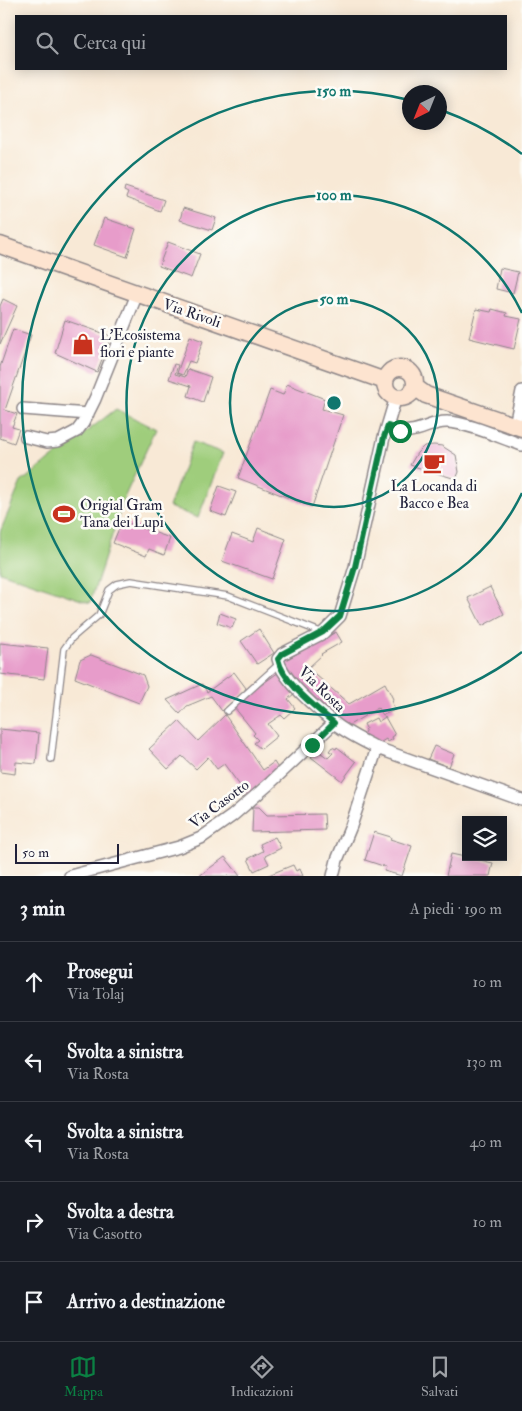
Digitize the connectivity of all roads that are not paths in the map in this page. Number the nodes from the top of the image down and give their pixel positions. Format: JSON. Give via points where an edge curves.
{"nodes":[{"id":1,"x":0,"y":245,"type":"edge"},
{"id":2,"x":137,"y":294,"type":"junction"},
{"id":3,"x":385,"y":381,"type":"junction"},
{"id":4,"x":415,"y":387,"type":"junction"},
{"id":5,"x":522,"y":391,"type":"edge"},
{"id":6,"x":396,"y":397,"type":"junction"},
{"id":7,"x":23,"y":409,"type":"dead end"},
{"id":8,"x":88,"y":414,"type":"junction"},
{"id":9,"x":388,"y":426,"type":"junction"},
{"id":10,"x":518,"y":427,"type":"edge"},
{"id":11,"x":26,"y":437,"type":"dead end"},
{"id":12,"x":522,"y":445,"type":"edge"},
{"id":13,"x":323,"y":632,"type":"junction"},
{"id":14,"x":279,"y":664,"type":"junction"},
{"id":15,"x":227,"y":711,"type":"dead end"},
{"id":16,"x":334,"y":723,"type":"junction"},
{"id":17,"x":377,"y":748,"type":"junction"},
{"id":18,"x":51,"y":759,"type":"dead end"},
{"id":19,"x":522,"y":800,"type":"edge"},
{"id":20,"x":70,"y":876,"type":"edge"},
{"id":21,"x":333,"y":876,"type":"edge"}],
"edges":[{"from":1,"to":2,"type":"street","name":"Via Rivoli"},
{"from":2,"to":3,"type":"street","name":"Via Rivoli"},
{"from":2,"to":8,"type":"street"},
{"from":3,"to":4,"type":"street","via":[[389,372],[398,367],[404,368],[414,377]]},
{"from":3,"to":6,"type":"street","via":[[387,391]]},
{"from":4,"to":6,"type":"street","via":[[409,395]]},
{"from":4,"to":10,"type":"street","via":[[426,395]]},
{"from":5,"to":10,"type":"street"},
{"from":6,"to":9,"type":"street","name":"Via Rosta"},
{"from":7,"to":8,"type":"street"},
{"from":8,"to":11,"type":"street","via":[[77,431],[58,441]]},
{"from":9,"to":12,"type":"street","via":[[410,432],[447,422]]},
{"from":9,"to":13,"type":"street","name":"Via Rosta","via":[[346,601],[340,616]]},
{"from":13,"to":14,"type":"street","name":"Via Rosta","via":[[282,654]]},
{"from":13,"to":18,"type":"lane","via":[[228,596],[131,581],[117,584],[109,590],[99,615],[64,649]]},
{"from":14,"to":15,"type":"lane"},
{"from":14,"to":16,"type":"street","name":"Via Rosta","via":[[295,686]]},
{"from":16,"to":17,"type":"street","name":"Via Rosta"},
{"from":16,"to":20,"type":"street","name":"Via Casotto","via":[[261,791],[201,838],[179,847]]},
{"from":17,"to":19,"type":"street","name":"Via Rosta"},
{"from":17,"to":21,"type":"street"}]}
